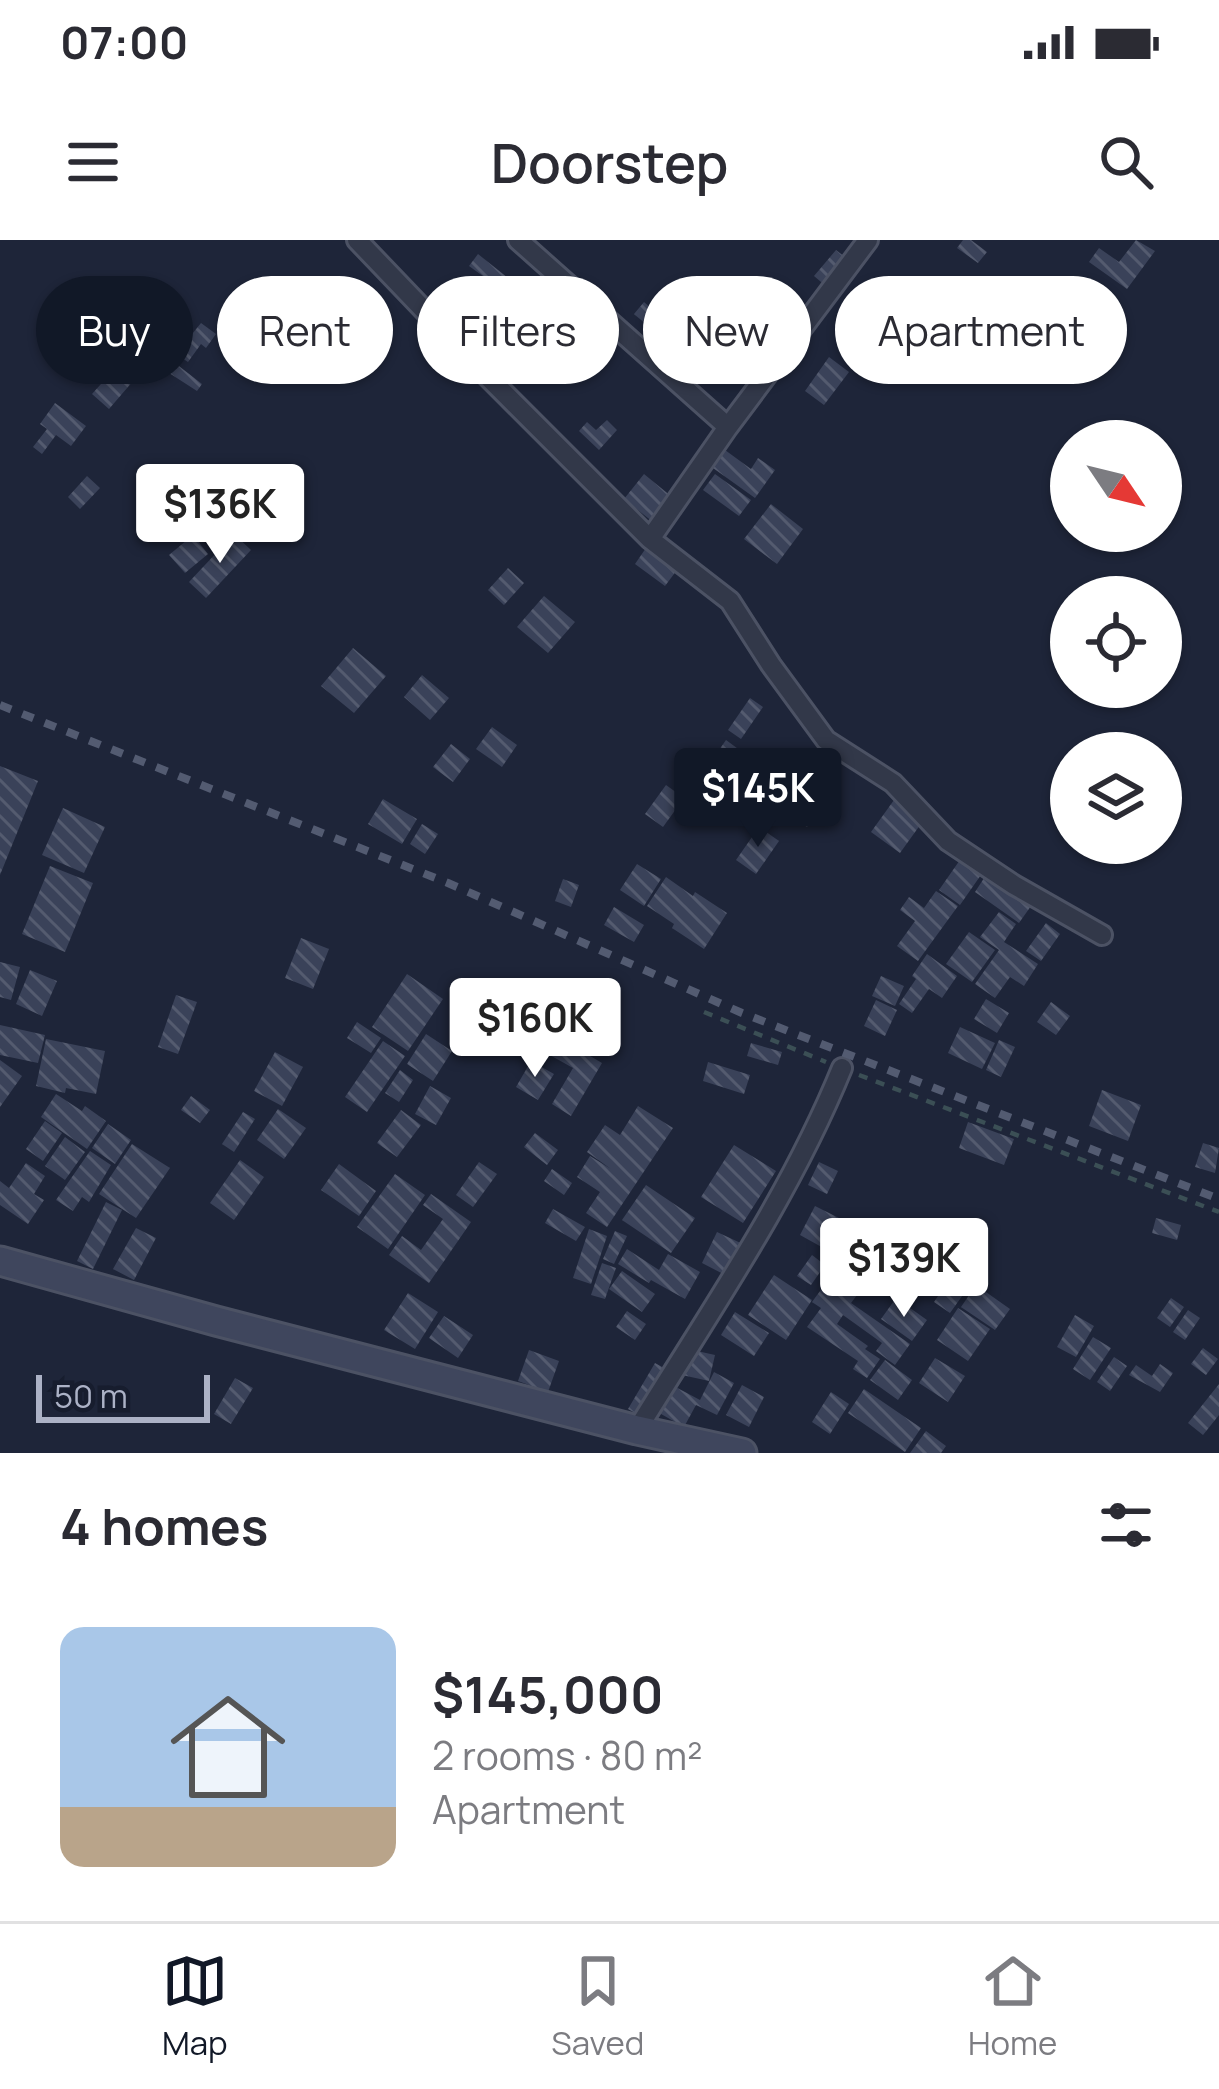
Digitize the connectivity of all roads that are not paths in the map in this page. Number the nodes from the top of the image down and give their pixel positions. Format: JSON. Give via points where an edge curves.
{"nodes":[{"id":1,"x":357,"y":240,"type":"edge"},
{"id":2,"x":518,"y":240,"type":"edge"},
{"id":3,"x":868,"y":240,"type":"edge"},
{"id":4,"x":728,"y":427,"type":"junction"},
{"id":5,"x":650,"y":539,"type":"junction"},
{"id":6,"x":1102,"y":935,"type":"dead end"},
{"id":7,"x":842,"y":1068,"type":"road end"},
{"id":8,"x":0,"y":1261,"type":"edge"},
{"id":9,"x":637,"y":1430,"type":"junction"},
{"id":10,"x":742,"y":1453,"type":"edge"}],
"edges":[{"from":1,"to":5,"type":"street"},
{"from":2,"to":4,"type":"street"},
{"from":3,"to":4,"type":"street"},
{"from":4,"to":5,"type":"street"},
{"from":5,"to":6,"type":"street","via":[[730,602],[826,740],[893,783],[948,841]]},
{"from":7,"to":9,"type":"street","via":[[764,1228]]},
{"from":8,"to":9,"type":"street"},
{"from":9,"to":10,"type":"street"}]}
